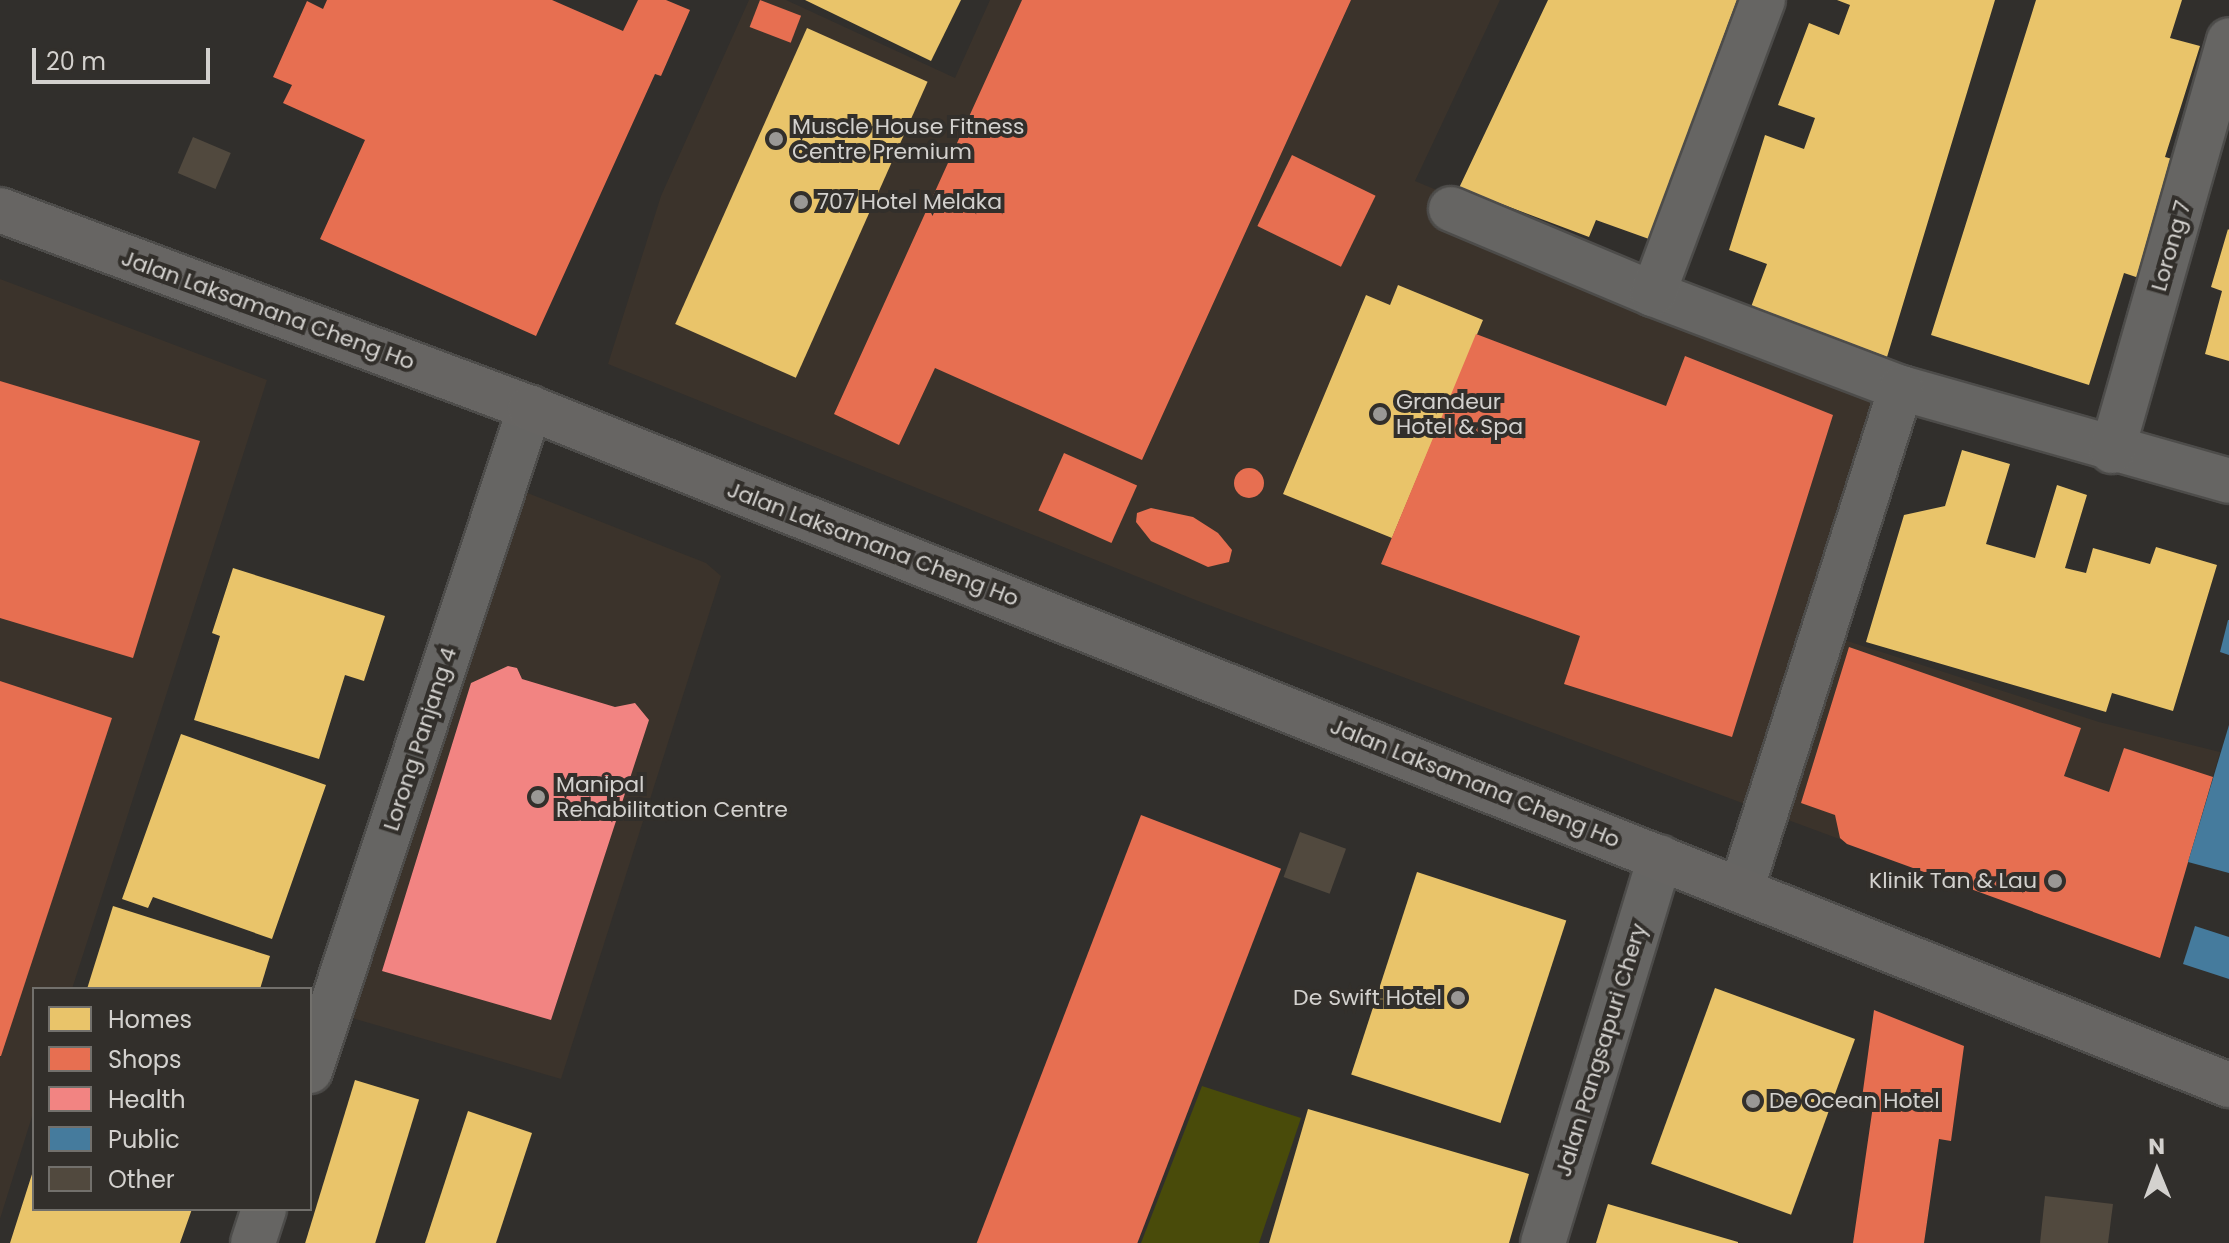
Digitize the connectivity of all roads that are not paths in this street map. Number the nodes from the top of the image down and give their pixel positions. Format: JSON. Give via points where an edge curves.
{"nodes":[{"id":1,"x":1763,"y":0,"type":"edge"},
{"id":2,"x":2229,"y":40,"type":"edge"},
{"id":3,"x":1451,"y":209,"type":"dead end"},
{"id":4,"x":0,"y":210,"type":"edge"},
{"id":5,"x":1653,"y":294,"type":"junction"},
{"id":6,"x":1901,"y":388,"type":"junction"},
{"id":7,"x":530,"y":408,"type":"junction"},
{"id":8,"x":2112,"y":451,"type":"junction"},
{"id":9,"x":2229,"y":481,"type":"edge"},
{"id":10,"x":1660,"y":857,"type":"junction"},
{"id":11,"x":1741,"y":890,"type":"junction"},
{"id":12,"x":312,"y":1065,"type":"edge"},
{"id":13,"x":2229,"y":1085,"type":"edge"},
{"id":14,"x":263,"y":1211,"type":"edge"},
{"id":15,"x":253,"y":1243,"type":"edge"},
{"id":16,"x":1543,"y":1243,"type":"edge"}],
"edges":[{"from":1,"to":5,"type":"street"},
{"from":2,"to":8,"type":"street","name":"Lorong 7"},
{"from":3,"to":5,"type":"street"},
{"from":4,"to":7,"type":"main road","name":"Jalan Laksamana Cheng Ho"},
{"from":5,"to":6,"type":"street"},
{"from":6,"to":8,"type":"street"},
{"from":6,"to":11,"type":"street"},
{"from":7,"to":10,"type":"main road","name":"Jalan Laksamana Cheng Ho"},
{"from":7,"to":12,"type":"street","name":"Lorong Panjang 4"},
{"from":8,"to":9,"type":"street"},
{"from":10,"to":11,"type":"main road","name":"Jalan Laksamana Cheng Ho"},
{"from":10,"to":16,"type":"street","name":"Jalan Pangsapuri Chery"},
{"from":11,"to":13,"type":"main road","name":"Jalan Laksamana Cheng Ho"},
{"from":14,"to":15,"type":"street"}]}
